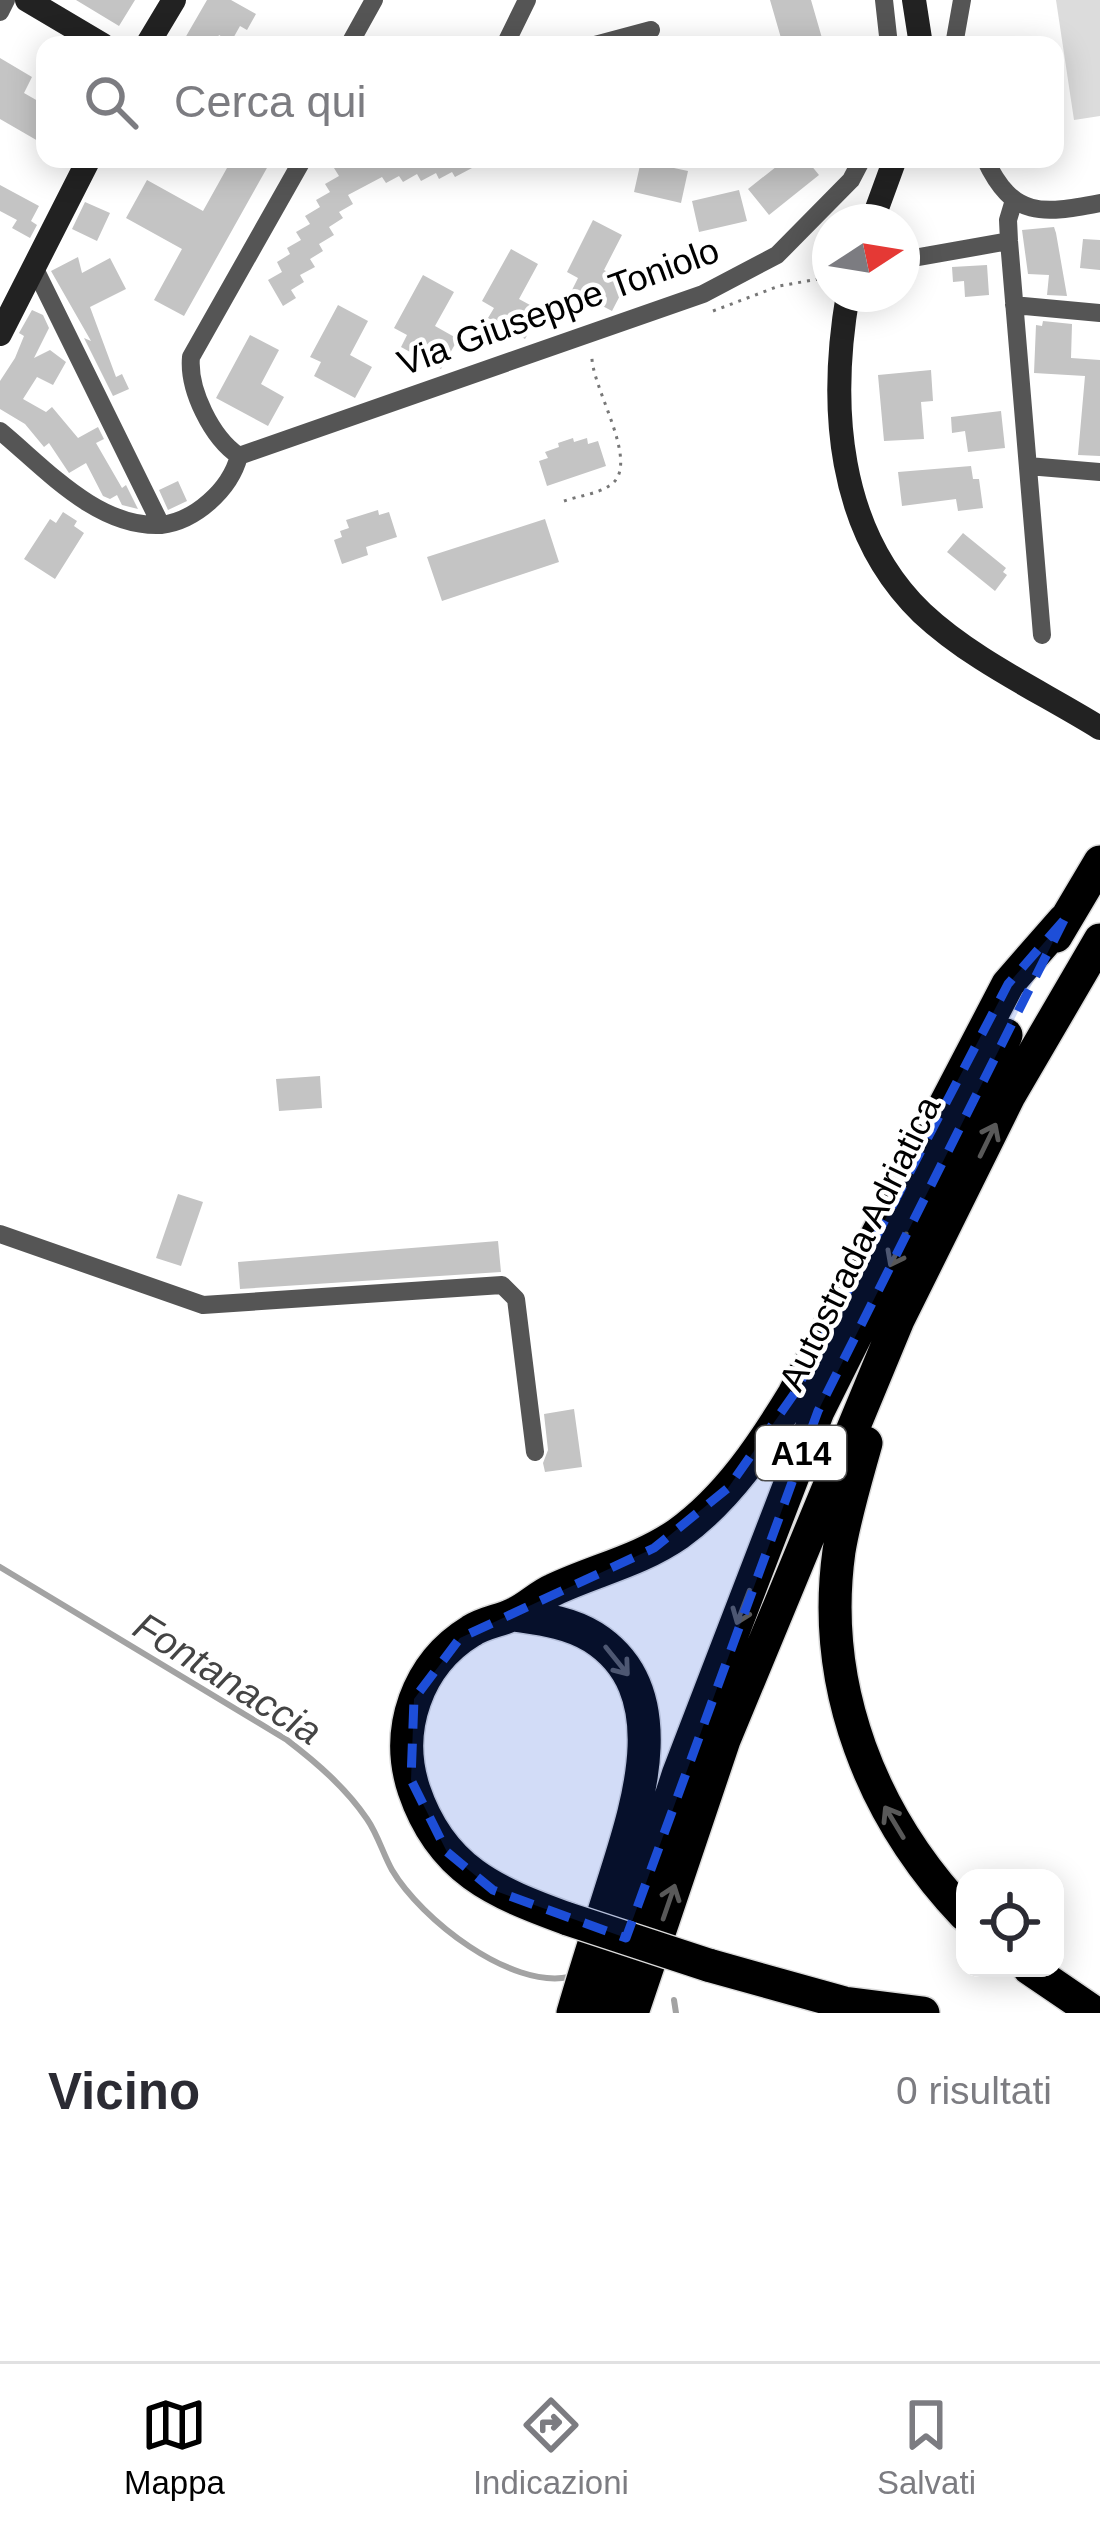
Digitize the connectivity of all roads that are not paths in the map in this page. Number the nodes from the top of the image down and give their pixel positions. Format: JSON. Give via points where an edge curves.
{"nodes":[{"id":1,"x":6,"y":0,"type":"edge"},
{"id":2,"x":28,"y":0,"type":"edge"},
{"id":3,"x":174,"y":0,"type":"edge"},
{"id":4,"x":374,"y":0,"type":"edge"},
{"id":5,"x":527,"y":0,"type":"edge"},
{"id":6,"x":884,"y":0,"type":"edge"},
{"id":7,"x":914,"y":0,"type":"edge"},
{"id":8,"x":951,"y":0,"type":"edge"},
{"id":9,"x":962,"y":0,"type":"edge"},
{"id":10,"x":0,"y":11,"type":"edge"},
{"id":11,"x":651,"y":30,"type":"dead end"},
{"id":12,"x":88,"y":36,"type":"edge"},
{"id":13,"x":152,"y":36,"type":"edge"},
{"id":14,"x":354,"y":36,"type":"edge"},
{"id":15,"x":509,"y":36,"type":"edge"},
{"id":16,"x":629,"y":36,"type":"edge"},
{"id":17,"x":889,"y":36,"type":"edge"},
{"id":18,"x":920,"y":36,"type":"edge"},
{"id":19,"x":951,"y":36,"type":"edge"},
{"id":20,"x":953,"y":36,"type":"edge"},
{"id":21,"x":84,"y":168,"type":"edge"},
{"id":22,"x":298,"y":168,"type":"edge"},
{"id":23,"x":857,"y":168,"type":"edge"},
{"id":24,"x":893,"y":168,"type":"edge"},
{"id":25,"x":990,"y":168,"type":"edge"},
{"id":26,"x":1014,"y":200,"type":"junction"},
{"id":27,"x":1100,"y":203,"type":"edge"},
{"id":28,"x":879,"y":204,"type":"edge"},
{"id":29,"x":1009,"y":241,"type":"junction"},
{"id":30,"x":920,"y":257,"type":"edge"},
{"id":31,"x":34,"y":268,"type":"junction"},
{"id":32,"x":1014,"y":304,"type":"junction"},
{"id":33,"x":846,"y":312,"type":"edge"},
{"id":34,"x":1100,"y":313,"type":"edge"},
{"id":35,"x":0,"y":334,"type":"edge"},
{"id":36,"x":0,"y":431,"type":"edge"},
{"id":37,"x":239,"y":456,"type":"junction"},
{"id":38,"x":1028,"y":466,"type":"junction"},
{"id":39,"x":1100,"y":472,"type":"edge"},
{"id":40,"x":160,"y":525,"type":"junction"},
{"id":41,"x":1042,"y":635,"type":"dead end"},
{"id":42,"x":1100,"y":728,"type":"edge"},
{"id":43,"x":1100,"y":862,"type":"edge"},
{"id":44,"x":1064,"y":920,"type":"junction"},
{"id":45,"x":1100,"y":940,"type":"edge"},
{"id":46,"x":0,"y":1234,"type":"edge"},
{"id":47,"x":898,"y":1320,"type":"junction"},
{"id":48,"x":535,"y":1452,"type":"dead end"},
{"id":49,"x":514,"y":1615,"type":"junction"},
{"id":50,"x":956,"y":1905,"type":"edge"},
{"id":51,"x":1042,"y":1977,"type":"edge"},
{"id":52,"x":572,"y":2013,"type":"edge"},
{"id":53,"x":602,"y":2013,"type":"edge"},
{"id":54,"x":632,"y":2013,"type":"edge"},
{"id":55,"x":923,"y":2013,"type":"edge"},
{"id":56,"x":1095,"y":2013,"type":"edge"}],
"edges":[{"from":1,"to":10,"type":"street"},
{"from":2,"to":12,"type":"street"},
{"from":3,"to":13,"type":"street"},
{"from":4,"to":14,"type":"street"},
{"from":5,"to":15,"type":"street"},
{"from":6,"to":17,"type":"street"},
{"from":7,"to":18,"type":"street"},
{"from":8,"to":19,"type":"street"},
{"from":9,"to":20,"type":"street"},
{"from":11,"to":16,"type":"street"},
{"from":21,"to":31,"type":"street"},
{"from":22,"to":37,"type":"street","via":[[191,357],[194,386],[222,445]]},
{"from":23,"to":37,"type":"street","name":"Via Giuseppe Toniolo","via":[[777,255],[703,294]]},
{"from":24,"to":28,"type":"street"},
{"from":25,"to":26,"type":"street"},
{"from":26,"to":27,"type":"street","via":[[1046,212]]},
{"from":26,"to":29,"type":"street"},
{"from":29,"to":30,"type":"street"},
{"from":29,"to":32,"type":"street"},
{"from":31,"to":35,"type":"street"},
{"from":31,"to":40,"type":"street"},
{"from":32,"to":34,"type":"street"},
{"from":32,"to":38,"type":"street"},
{"from":33,"to":42,"type":"street","via":[[840,432],[846,476],[890,575],[950,636]]},
{"from":36,"to":40,"type":"street","via":[[114,517]]},
{"from":37,"to":40,"type":"street","via":[[224,488],[181,523]]},
{"from":38,"to":39,"type":"street"},
{"from":38,"to":41,"type":"street"},
{"from":43,"to":44,"type":"highway","name":"Autostrada Adriatica","number":"A14"},
{"from":44,"to":49,"type":"highway","via":[[1007,984],[794,1394],[748,1463],[669,1540]]},
{"from":44,"to":53,"type":"highway","name":"Autostrada Adriatica","number":"A14","one_way":true,"via":[[818,1411],[678,1775]]},
{"from":47,"to":45,"type":"highway","name":"Autostrada Adriatica","number":"A14","one_way":true,"via":[[1009,1096]]},
{"from":46,"to":48,"type":"street","via":[[203,1305],[502,1286],[516,1299]]},
{"from":50,"to":47,"type":"highway","one_way":true,"via":[[881,1800],[851,1724],[838,1655],[840,1549]]},
{"from":54,"to":47,"type":"highway","name":"Autostrada Adriatica","number":"A14","one_way":true,"via":[[724,1740]]},
{"from":49,"to":52,"type":"highway","one_way":true,"via":[[561,1623],[604,1645],[634,1683],[642,1714],[637,1801]]},
{"from":49,"to":55,"type":"highway","bridge":true,"via":[[477,1627],[438,1659],[409,1720],[407,1763],[425,1819],[460,1865],[494,1890],[708,1965],[844,2002]]},
{"from":51,"to":56,"type":"highway"}]}
